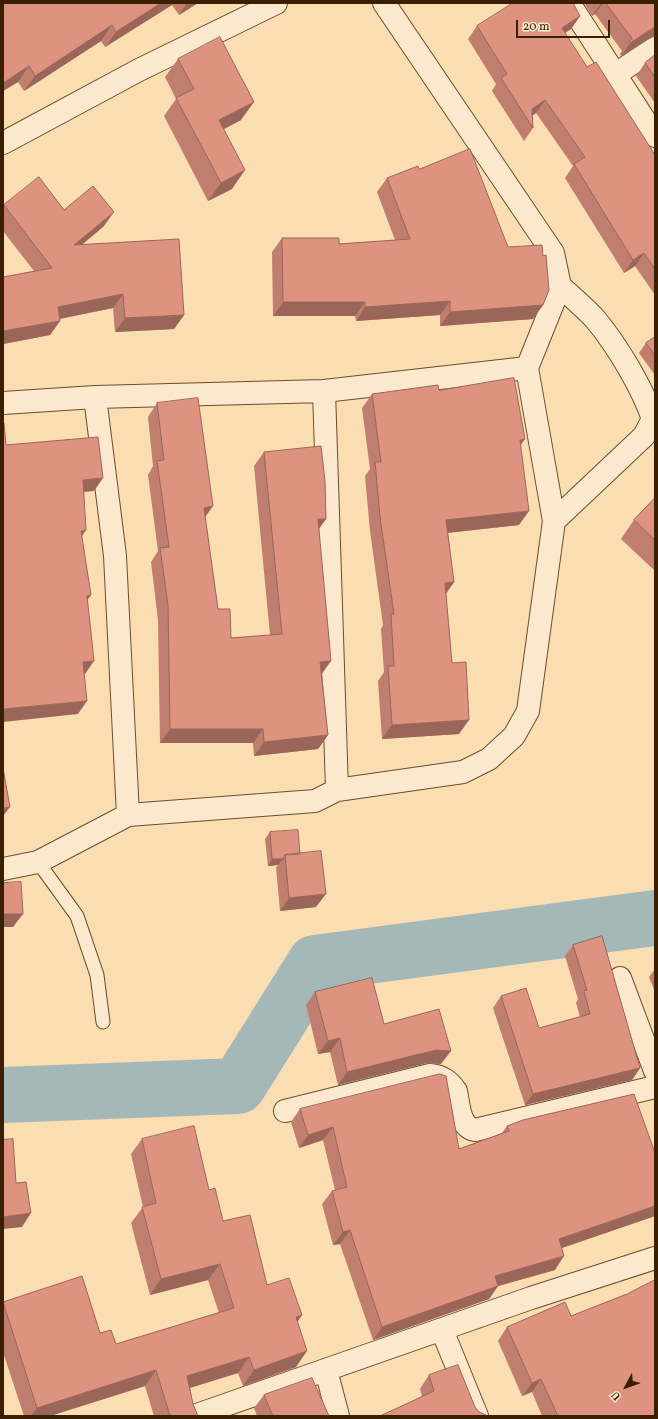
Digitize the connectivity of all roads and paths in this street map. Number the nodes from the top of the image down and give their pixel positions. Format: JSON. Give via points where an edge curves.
{"nodes":[{"id":1,"x":276,"y":3,"type":"edge"},
{"id":2,"x":384,"y":3,"type":"edge"},
{"id":3,"x":569,"y":3,"type":"edge"},
{"id":4,"x":655,"y":48,"type":"edge"},
{"id":5,"x":616,"y":74,"type":"junction"},
{"id":6,"x":655,"y":136,"type":"edge"},
{"id":7,"x":3,"y":143,"type":"edge"},
{"id":8,"x":560,"y":286,"type":"junction"},
{"id":9,"x":526,"y":368,"type":"junction"},
{"id":10,"x":324,"y":391,"type":"junction"},
{"id":11,"x":95,"y":397,"type":"junction"},
{"id":12,"x":3,"y":403,"type":"edge"},
{"id":13,"x":654,"y":419,"type":"edge"},
{"id":14,"x":554,"y":521,"type":"junction"},
{"id":15,"x":337,"y":790,"type":"junction"},
{"id":16,"x":128,"y":815,"type":"junction"},
{"id":17,"x":38,"y":862,"type":"junction"},
{"id":18,"x":3,"y":868,"type":"edge"},
{"id":19,"x":620,"y":978,"type":"dead end"},
{"id":20,"x":103,"y":1022,"type":"dead end"},
{"id":21,"x":655,"y":1071,"type":"edge"},
{"id":22,"x":655,"y":1086,"type":"edge"},
{"id":23,"x":285,"y":1111,"type":"dead end"},
{"id":24,"x":655,"y":1258,"type":"edge"},
{"id":25,"x":442,"y":1330,"type":"junction"},
{"id":26,"x":326,"y":1370,"type":"junction"},
{"id":27,"x":223,"y":1411,"type":"edge"},
{"id":28,"x":194,"y":1416,"type":"edge"},
{"id":29,"x":338,"y":1416,"type":"edge"},
{"id":30,"x":477,"y":1416,"type":"edge"}],
"edges":[{"from":1,"to":7,"type":"street","via":[[139,70]]},
{"from":2,"to":8,"type":"street","via":[[553,253]]},
{"from":3,"to":5,"type":"street"},
{"from":4,"to":5,"type":"street"},
{"from":5,"to":6,"type":"street"},
{"from":8,"to":9,"type":"street"},
{"from":8,"to":13,"type":"street","via":[[596,320],[629,369]]},
{"from":9,"to":10,"type":"street"},
{"from":9,"to":14,"type":"street"},
{"from":10,"to":11,"type":"street"},
{"from":10,"to":15,"type":"street"},
{"from":11,"to":12,"type":"street"},
{"from":11,"to":16,"type":"street","via":[[115,556]]},
{"from":13,"to":14,"type":"street","via":[[644,436]]},
{"from":14,"to":15,"type":"street","via":[[528,711],[514,736],[489,759],[463,772]]},
{"from":15,"to":16,"type":"street","via":[[315,801]]},
{"from":16,"to":17,"type":"street"},
{"from":17,"to":18,"type":"street"},
{"from":17,"to":20,"type":"lane","via":[[77,916],[97,975]]},
{"from":19,"to":21,"type":"street"},
{"from":22,"to":23,"type":"street","via":[[475,1130],[464,1123],[456,1091],[445,1079],[435,1075]]},
{"from":24,"to":25,"type":"street"},
{"from":25,"to":26,"type":"street"},
{"from":25,"to":30,"type":"street"},
{"from":26,"to":27,"type":"street"},
{"from":26,"to":29,"type":"street"},
{"from":27,"to":28,"type":"street"}]}
